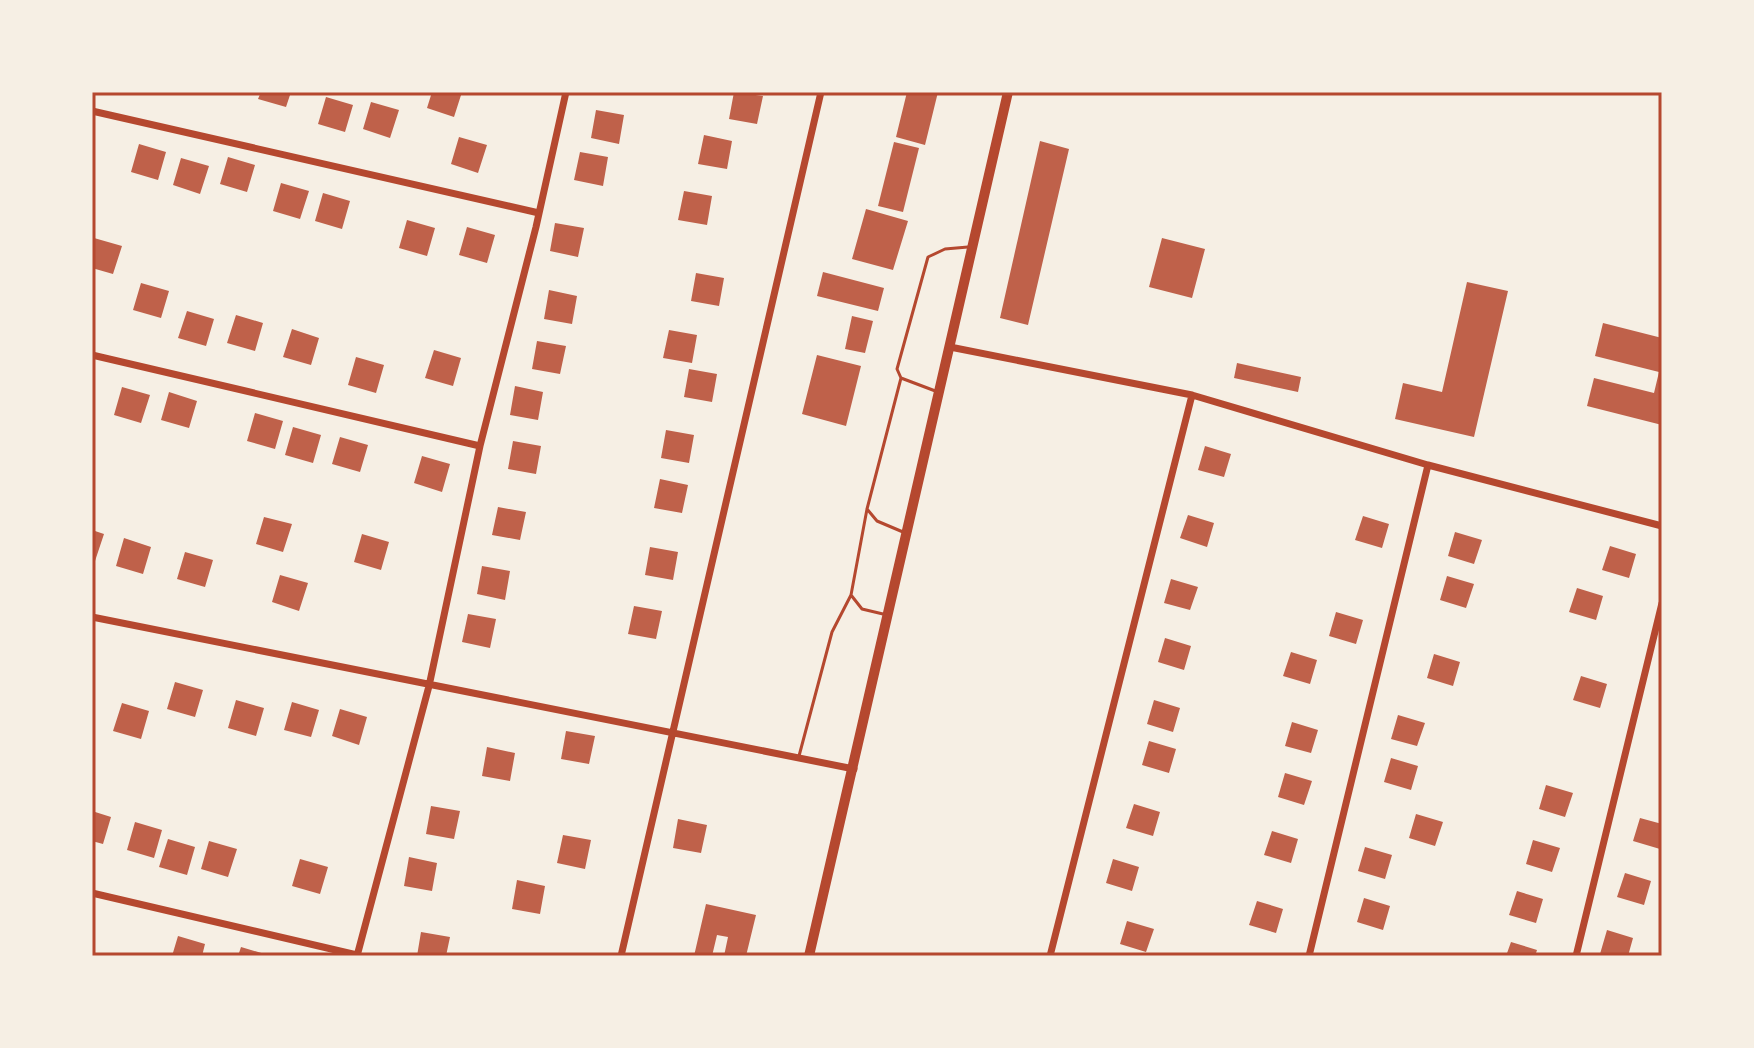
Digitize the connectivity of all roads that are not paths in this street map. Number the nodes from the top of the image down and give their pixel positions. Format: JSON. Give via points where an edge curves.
{"nodes":[{"id":1,"x":566,"y":92,"type":"edge"},
{"id":2,"x":821,"y":92,"type":"edge"},
{"id":3,"x":1008,"y":92,"type":"edge"},
{"id":4,"x":92,"y":111,"type":"edge"},
{"id":5,"x":539,"y":213,"type":"junction"},
{"id":6,"x":972,"y":246,"type":"junction"},
{"id":7,"x":950,"y":347,"type":"junction"},
{"id":8,"x":92,"y":355,"type":"edge"},
{"id":9,"x":901,"y":378,"type":"junction"},
{"id":10,"x":940,"y":393,"type":"junction"},
{"id":11,"x":1192,"y":395,"type":"junction"},
{"id":12,"x":480,"y":446,"type":"junction"},
{"id":13,"x":1428,"y":465,"type":"junction"},
{"id":14,"x":867,"y":509,"type":"junction"},
{"id":15,"x":1662,"y":526,"type":"edge"},
{"id":16,"x":905,"y":533,"type":"junction"},
{"id":17,"x":851,"y":595,"type":"junction"},
{"id":18,"x":1662,"y":603,"type":"edge"},
{"id":19,"x":887,"y":615,"type":"junction"},
{"id":20,"x":92,"y":617,"type":"edge"},
{"id":21,"x":429,"y":686,"type":"junction"},
{"id":22,"x":672,"y":732,"type":"junction"},
{"id":23,"x":799,"y":757,"type":"junction"},
{"id":24,"x":854,"y":769,"type":"junction"},
{"id":25,"x":92,"y":893,"type":"edge"},
{"id":26,"x":357,"y":956,"type":"edge"},
{"id":27,"x":621,"y":956,"type":"edge"},
{"id":28,"x":809,"y":956,"type":"edge"},
{"id":29,"x":1050,"y":956,"type":"edge"},
{"id":30,"x":1309,"y":956,"type":"edge"},
{"id":31,"x":1576,"y":956,"type":"edge"}],
"edges":[{"from":1,"to":5,"type":"street"},
{"from":2,"to":22,"type":"street"},
{"from":3,"to":6,"type":"main road"},
{"from":4,"to":5,"type":"street"},
{"from":5,"to":12,"type":"street"},
{"from":6,"to":7,"type":"main road"},
{"from":6,"to":9,"type":"lane","via":[[928,257],[897,369]]},
{"from":7,"to":10,"type":"main road"},
{"from":7,"to":11,"type":"street"},
{"from":8,"to":12,"type":"street"},
{"from":9,"to":10,"type":"lane"},
{"from":9,"to":14,"type":"lane"},
{"from":10,"to":16,"type":"main road"},
{"from":11,"to":13,"type":"street"},
{"from":11,"to":29,"type":"street"},
{"from":12,"to":21,"type":"street"},
{"from":13,"to":15,"type":"street"},
{"from":13,"to":30,"type":"street"},
{"from":14,"to":16,"type":"lane","via":[[877,521]]},
{"from":14,"to":17,"type":"lane"},
{"from":16,"to":19,"type":"main road"},
{"from":17,"to":19,"type":"lane","via":[[862,609]]},
{"from":17,"to":23,"type":"lane","via":[[832,632]]},
{"from":18,"to":31,"type":"street"},
{"from":19,"to":24,"type":"main road"},
{"from":20,"to":21,"type":"street"},
{"from":21,"to":22,"type":"street"},
{"from":21,"to":26,"type":"street"},
{"from":22,"to":23,"type":"street"},
{"from":22,"to":27,"type":"street"},
{"from":23,"to":24,"type":"street"},
{"from":24,"to":28,"type":"main road"},
{"from":25,"to":26,"type":"street"}]}
